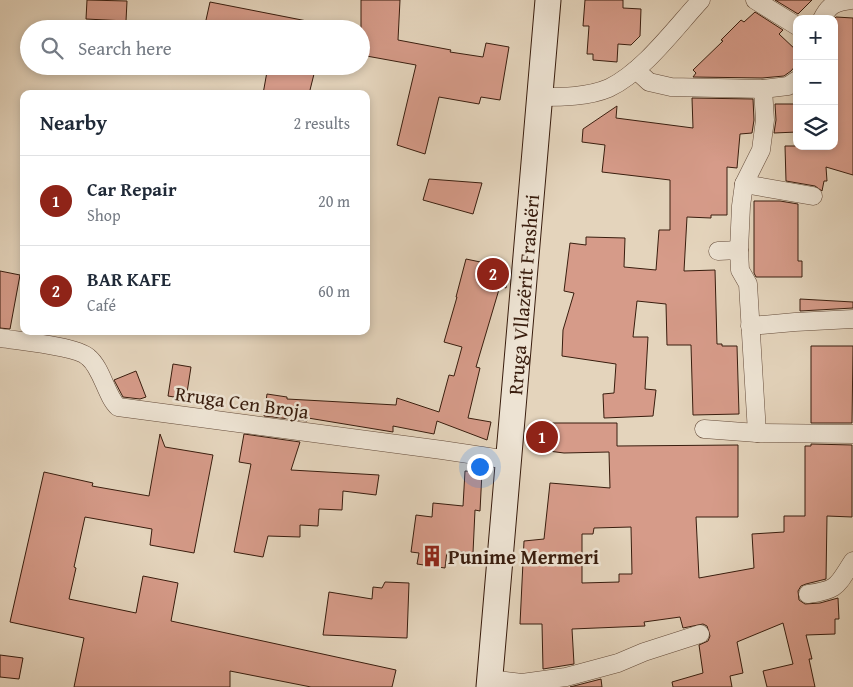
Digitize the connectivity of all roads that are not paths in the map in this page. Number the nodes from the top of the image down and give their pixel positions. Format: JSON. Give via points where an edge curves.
{"nodes":[{"id":1,"x":548,"y":0,"type":"edge"},
{"id":2,"x":701,"y":0,"type":"edge"},
{"id":3,"x":755,"y":0,"type":"edge"},
{"id":4,"x":851,"y":0,"type":"edge"},
{"id":5,"x":824,"y":15,"type":"edge"},
{"id":6,"x":793,"y":24,"type":"edge"},
{"id":7,"x":636,"y":70,"type":"junction"},
{"id":8,"x":793,"y":83,"type":"edge"},
{"id":9,"x":763,"y":89,"type":"junction"},
{"id":10,"x":540,"y":97,"type":"junction"},
{"id":11,"x":744,"y":184,"type":"junction"},
{"id":12,"x":814,"y":196,"type":"dead end"},
{"id":13,"x":739,"y":250,"type":"junction"},
{"id":14,"x":718,"y":251,"type":"dead end"},
{"id":15,"x":853,"y":319,"type":"edge"},
{"id":16,"x":750,"y":326,"type":"junction"},
{"id":17,"x":0,"y":338,"type":"edge"},
{"id":18,"x":704,"y":429,"type":"dead end"},
{"id":19,"x":757,"y":433,"type":"junction"},
{"id":20,"x":853,"y":434,"type":"edge"},
{"id":21,"x":509,"y":460,"type":"junction"},
{"id":22,"x":853,"y":561,"type":"edge"},
{"id":23,"x":808,"y":594,"type":"dead end"},
{"id":24,"x":700,"y":634,"type":"dead end"},
{"id":25,"x":490,"y":683,"type":"edge"}],
"edges":[{"from":1,"to":10,"type":"main road","name":"Rruga Vllazërit Frashëri"},
{"from":2,"to":7,"type":"street"},
{"from":3,"to":6,"type":"street"},
{"from":4,"to":5,"type":"street","via":[[828,7]]},
{"from":7,"to":9,"type":"street","via":[[649,82],[671,87]]},
{"from":7,"to":10,"type":"street","via":[[608,88],[572,96]]},
{"from":8,"to":9,"type":"street"},
{"from":9,"to":11,"type":"street","via":[[765,120],[761,150]]},
{"from":10,"to":21,"type":"main road","name":"Rruga Vllazërit Frashëri"},
{"from":11,"to":12,"type":"street"},
{"from":11,"to":13,"type":"street"},
{"from":13,"to":14,"type":"street"},
{"from":13,"to":16,"type":"street","via":[[740,270],[748,284]]},
{"from":15,"to":16,"type":"street"},
{"from":16,"to":19,"type":"street"},
{"from":17,"to":21,"type":"street","name":"Rruga Cen Broja","via":[[76,351],[88,357],[112,401],[118,406]]},
{"from":18,"to":19,"type":"street"},
{"from":19,"to":20,"type":"street"},
{"from":21,"to":25,"type":"main road","name":"Rruga Vllazërit Frashëri"},
{"from":22,"to":23,"type":"street","via":[[836,586],[826,592]]},
{"from":24,"to":25,"type":"street","name":"Rruga Vllazërit Frashëri","via":[[618,664],[566,677],[522,683]]}]}
